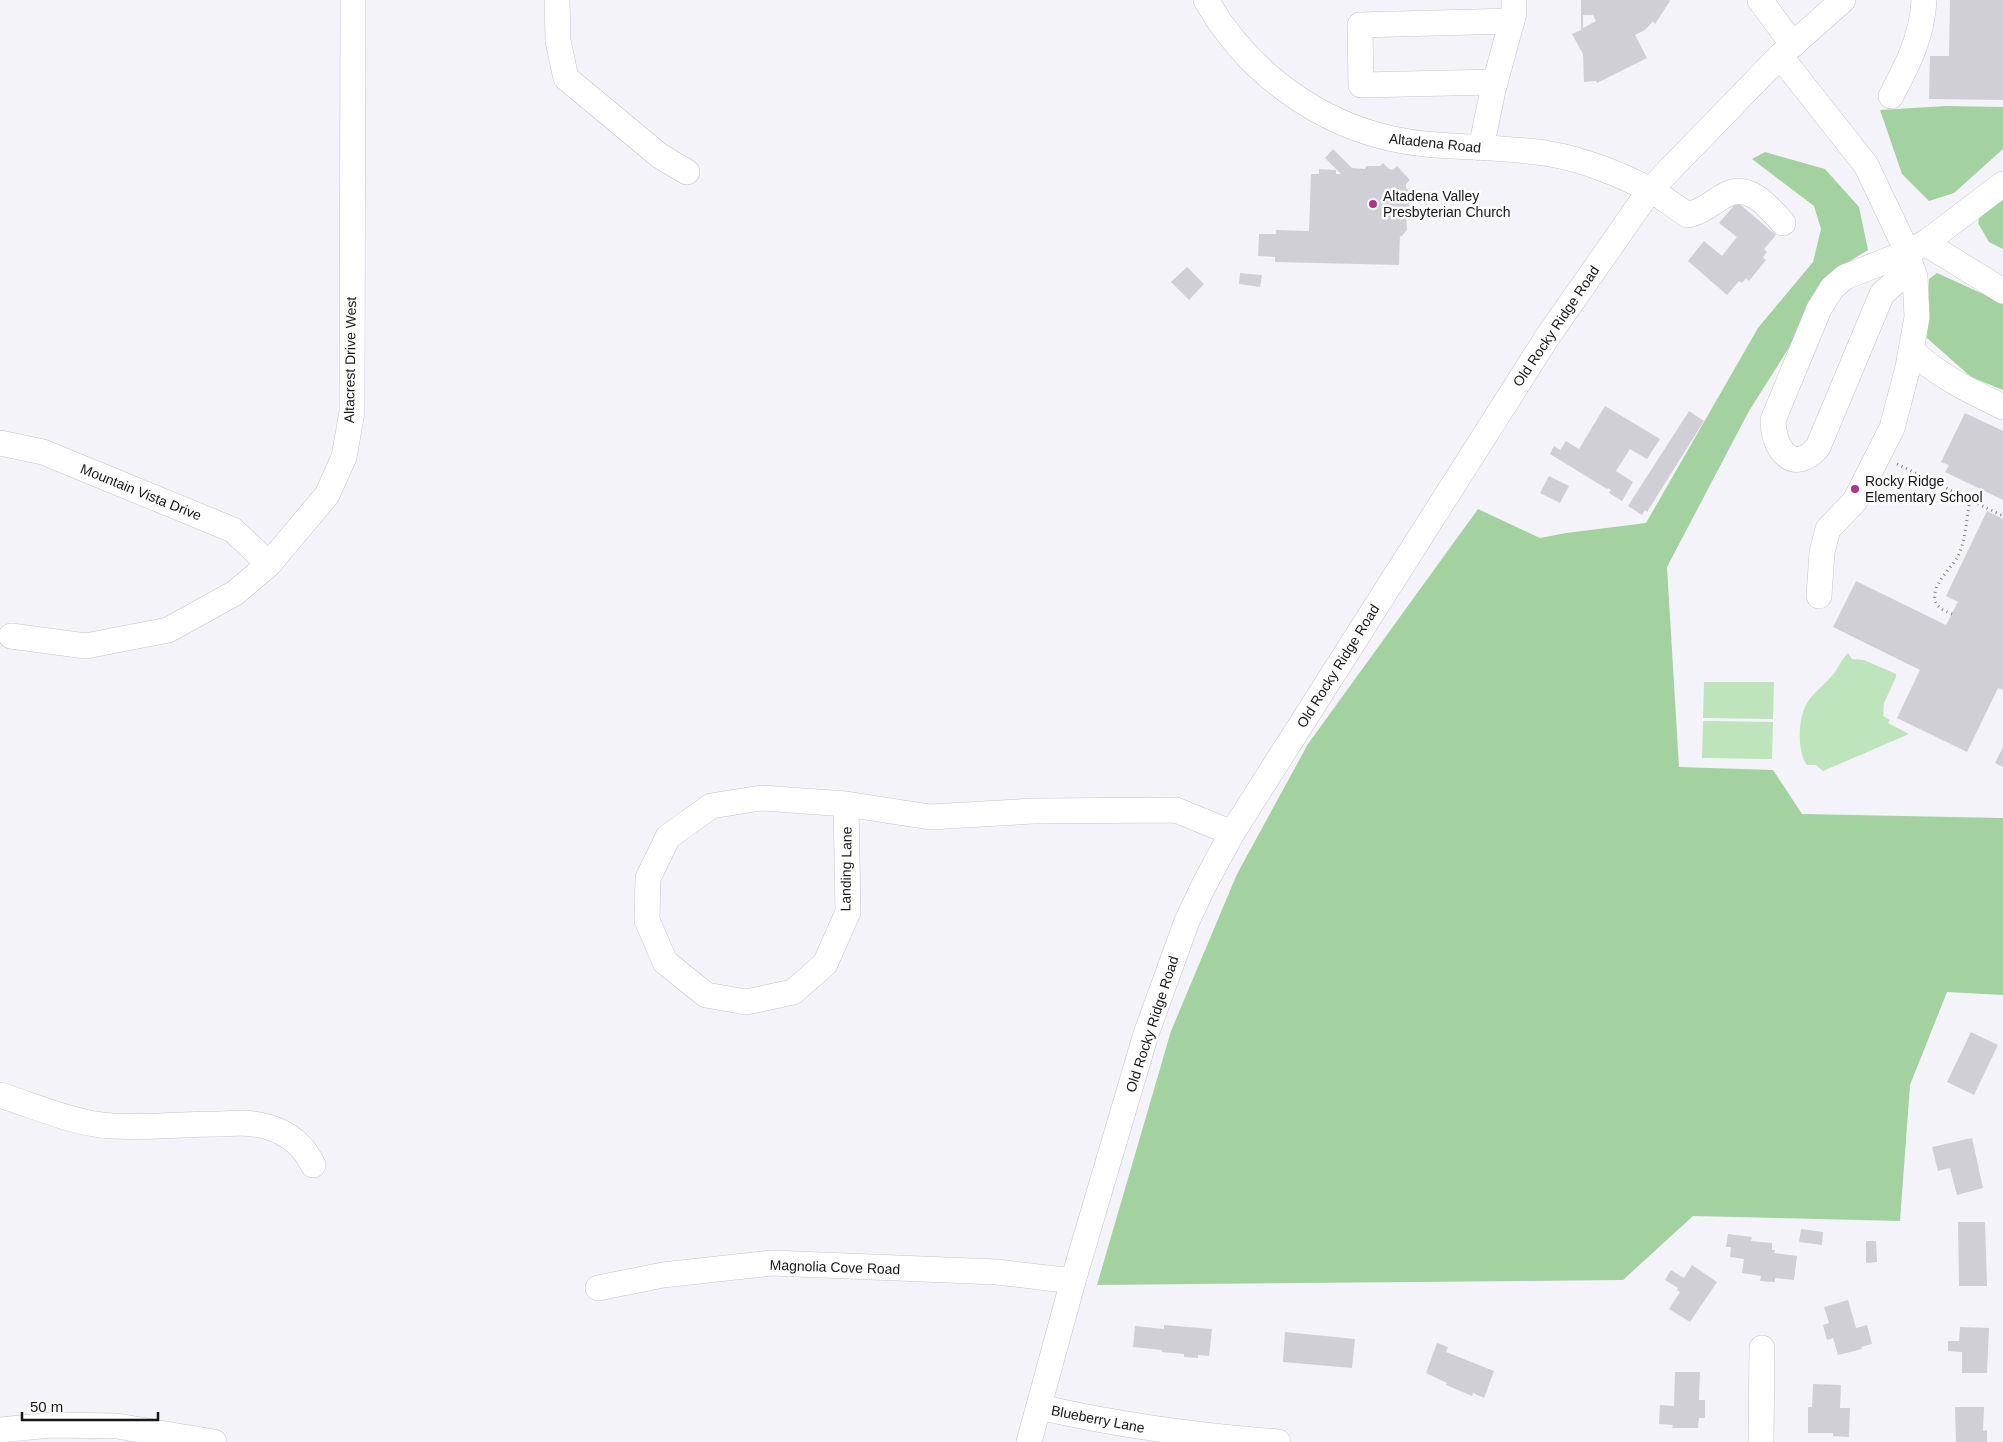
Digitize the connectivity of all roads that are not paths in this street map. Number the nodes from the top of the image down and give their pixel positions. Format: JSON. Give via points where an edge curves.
{"nodes":[{"id":1,"x":353,"y":0,"type":"edge"},
{"id":2,"x":557,"y":0,"type":"edge"},
{"id":3,"x":1206,"y":0,"type":"edge"},
{"id":4,"x":1760,"y":0,"type":"edge"},
{"id":5,"x":1843,"y":0,"type":"edge"},
{"id":6,"x":1924,"y":0,"type":"edge"},
{"id":7,"x":1513,"y":10,"type":"edge"},
{"id":8,"x":1786,"y":50,"type":"junction"},
{"id":9,"x":1495,"y":82,"type":"junction"},
{"id":10,"x":1891,"y":96,"type":"dead end"},
{"id":11,"x":1481,"y":148,"type":"junction"},
{"id":12,"x":687,"y":172,"type":"dead end"},
{"id":13,"x":2003,"y":184,"type":"edge"},
{"id":14,"x":1650,"y":190,"type":"junction"},
{"id":15,"x":1783,"y":223,"type":"dead end"},
{"id":16,"x":1914,"y":254,"type":"junction"},
{"id":17,"x":2003,"y":291,"type":"edge"},
{"id":18,"x":1911,"y":350,"type":"junction"},
{"id":19,"x":2003,"y":407,"type":"edge"},
{"id":20,"x":0,"y":442,"type":"edge"},
{"id":21,"x":269,"y":564,"type":"junction"},
{"id":22,"x":1819,"y":596,"type":"dead end"},
{"id":23,"x":11,"y":636,"type":"dead end"},
{"id":24,"x":846,"y":804,"type":"junction"},
{"id":25,"x":1232,"y":833,"type":"junction"},
{"id":26,"x":0,"y":1094,"type":"edge"},
{"id":27,"x":313,"y":1164,"type":"dead end"},
{"id":28,"x":1073,"y":1281,"type":"junction"},
{"id":29,"x":598,"y":1288,"type":"dead end"},
{"id":30,"x":1762,"y":1348,"type":"dead end"},
{"id":31,"x":1039,"y":1407,"type":"junction"},
{"id":32,"x":0,"y":1430,"type":"edge"},
{"id":33,"x":214,"y":1442,"type":"edge"},
{"id":34,"x":1029,"y":1442,"type":"edge"},
{"id":35,"x":1278,"y":1442,"type":"edge"},
{"id":36,"x":1761,"y":1442,"type":"edge"}],
"edges":[{"from":1,"to":21,"type":"street","name":"Altacrest Drive West","via":[[352,412],[344,457],[327,496]]},
{"from":2,"to":12,"type":"street","via":[[558,41],[566,78],[660,156]]},
{"from":3,"to":11,"type":"street","name":"Altadena Road","via":[[1220,24],[1262,71],[1300,101],[1331,119],[1372,135],[1424,144]]},
{"from":4,"to":8,"type":"street"},
{"from":5,"to":8,"type":"street","name":"Old Rocky Ridge Road"},
{"from":6,"to":10,"type":"street","via":[[1914,51]]},
{"from":7,"to":9,"type":"street"},
{"from":7,"to":9,"type":"street","via":[[1360,25],[1361,84]]},
{"from":8,"to":14,"type":"street","name":"Old Rocky Ridge Road"},
{"from":8,"to":16,"type":"street","via":[[1866,165]]},
{"from":9,"to":11,"type":"street"},
{"from":11,"to":14,"type":"street","name":"Altadena Road","via":[[1551,154],[1599,168]]},
{"from":13,"to":16,"type":"street"},
{"from":14,"to":15,"type":"street","name":"Altadena Road","via":[[1688,216],[1701,212],[1723,196],[1745,191],[1764,202]]},
{"from":14,"to":25,"type":"street","name":"Old Rocky Ridge Road","via":[[1548,336]]},
{"from":16,"to":16,"type":"street","via":[[1882,294],[1818,447],[1804,459],[1792,459],[1782,453],[1773,430],[1773,420],[1819,309],[1832,288],[1845,277]]},
{"from":16,"to":17,"type":"street"},
{"from":16,"to":18,"type":"street","via":[[1917,317]]},
{"from":18,"to":19,"type":"street","via":[[1947,379]]},
{"from":18,"to":22,"type":"street","via":[[1892,428],[1855,501],[1828,529],[1822,552]]},
{"from":20,"to":21,"type":"street","name":"Mountain Vista Drive","via":[[42,452],[233,530]]},
{"from":21,"to":23,"type":"street","name":"Altacrest Drive West","via":[[235,593],[168,630],[86,646]]},
{"from":24,"to":24,"type":"street","name":"Landing Lane","via":[[848,912],[825,964],[793,992],[746,1002],[706,995],[665,962],[647,920],[648,878],[668,836],[711,806],[761,798]]},
{"from":24,"to":25,"type":"street","name":"Landing Lane","via":[[930,817],[1034,811],[1176,810]]},
{"from":25,"to":28,"type":"street","name":"Old Rocky Ridge Road","via":[[1204,885],[1146,1034]]},
{"from":26,"to":27,"type":"street","via":[[82,1121],[113,1126],[267,1126],[301,1146]]},
{"from":28,"to":29,"type":"street","name":"Magnolia Cove Road","via":[[997,1272],[772,1263],[663,1274]]},
{"from":28,"to":31,"type":"street","name":"Old Rocky Ridge Road"},
{"from":30,"to":36,"type":"street"},
{"from":31,"to":34,"type":"street","name":"Old Rocky Ridge Road"},
{"from":31,"to":35,"type":"street","name":"Blueberry Lane","via":[[1157,1430]]},
{"from":32,"to":33,"type":"street","via":[[51,1425],[117,1426]]}]}
